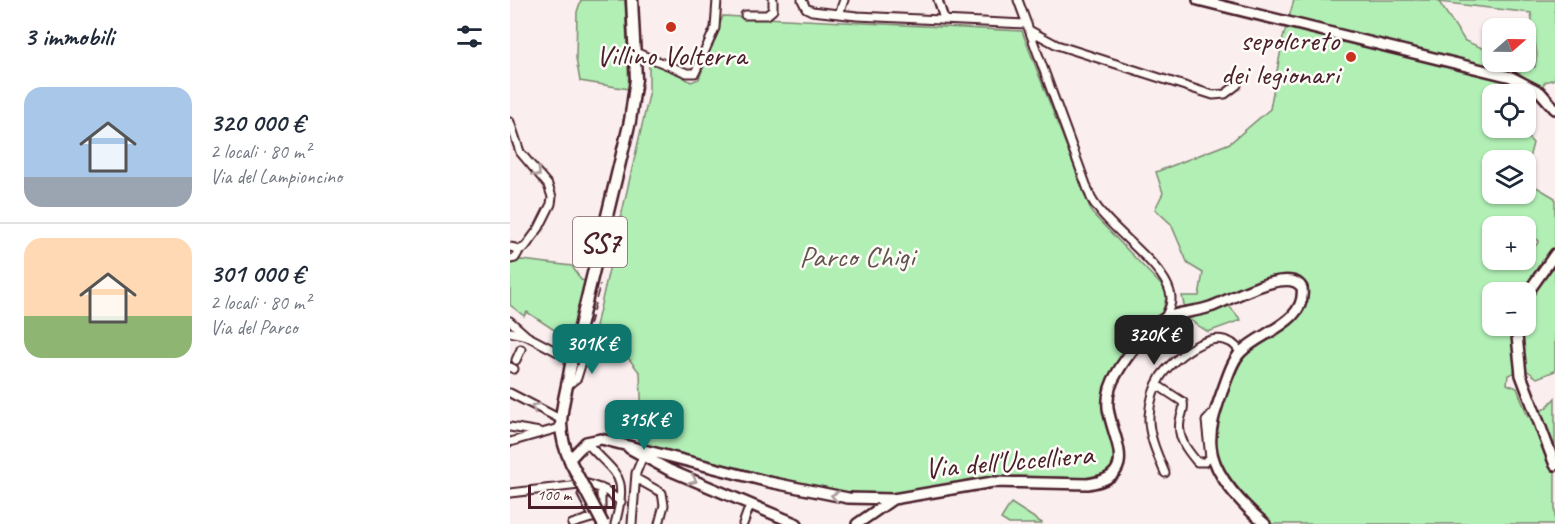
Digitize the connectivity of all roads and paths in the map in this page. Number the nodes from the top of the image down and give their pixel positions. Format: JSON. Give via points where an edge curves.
{"nodes":[{"id":1,"x":632,"y":0,"type":"edge"},
{"id":2,"x":717,"y":0,"type":"edge"},
{"id":3,"x":773,"y":0,"type":"edge"},
{"id":4,"x":802,"y":0,"type":"edge"},
{"id":5,"x":844,"y":0,"type":"edge"},
{"id":6,"x":938,"y":0,"type":"edge"},
{"id":7,"x":1018,"y":0,"type":"edge"},
{"id":8,"x":1197,"y":0,"type":"edge"},
{"id":9,"x":839,"y":14,"type":"junction"},
{"id":10,"x":745,"y":15,"type":"dead end"},
{"id":11,"x":944,"y":19,"type":"junction"},
{"id":12,"x":1027,"y":24,"type":"junction"},
{"id":13,"x":635,"y":52,"type":"junction"},
{"id":14,"x":1237,"y":86,"type":"dead end"},
{"id":15,"x":1555,"y":109,"type":"edge"},
{"id":16,"x":510,"y":122,"type":"edge"},
{"id":17,"x":514,"y":249,"type":"edge"},
{"id":18,"x":1555,"y":254,"type":"edge"},
{"id":19,"x":510,"y":259,"type":"edge"},
{"id":20,"x":1535,"y":282,"type":"edge"},
{"id":21,"x":1164,"y":319,"type":"junction"},
{"id":22,"x":510,"y":321,"type":"edge"},
{"id":23,"x":510,"y":332,"type":"edge"},
{"id":24,"x":527,"y":336,"type":"junction"},
{"id":25,"x":1517,"y":336,"type":"edge"},
{"id":26,"x":521,"y":349,"type":"dead end"},
{"id":27,"x":1240,"y":352,"type":"junction"},
{"id":28,"x":572,"y":361,"type":"junction"},
{"id":29,"x":513,"y":363,"type":"edge"},
{"id":30,"x":1157,"y":385,"type":"junction"},
{"id":31,"x":510,"y":393,"type":"edge"},
{"id":32,"x":1216,"y":409,"type":"junction"},
{"id":33,"x":560,"y":424,"type":"junction"},
{"id":34,"x":510,"y":427,"type":"edge"},
{"id":35,"x":542,"y":432,"type":"junction"},
{"id":36,"x":510,"y":442,"type":"edge"},
{"id":37,"x":586,"y":442,"type":"junction"},
{"id":38,"x":622,"y":444,"type":"junction"},
{"id":39,"x":662,"y":453,"type":"junction"},
{"id":40,"x":643,"y":456,"type":"junction"},
{"id":41,"x":571,"y":461,"type":"junction"},
{"id":42,"x":659,"y":464,"type":"junction"},
{"id":43,"x":1555,"y":465,"type":"edge"},
{"id":44,"x":1165,"y":473,"type":"dead end"},
{"id":45,"x":637,"y":479,"type":"junction"},
{"id":46,"x":577,"y":484,"type":"junction"},
{"id":47,"x":601,"y":488,"type":"junction"},
{"id":48,"x":510,"y":493,"type":"edge"},
{"id":49,"x":893,"y":499,"type":"junction"},
{"id":50,"x":621,"y":502,"type":"junction"},
{"id":51,"x":750,"y":505,"type":"junction"},
{"id":52,"x":617,"y":516,"type":"junction"},
{"id":53,"x":600,"y":522,"type":"edge"},
{"id":54,"x":572,"y":524,"type":"edge"},
{"id":55,"x":615,"y":524,"type":"edge"},
{"id":56,"x":632,"y":524,"type":"edge"},
{"id":57,"x":659,"y":524,"type":"edge"},
{"id":58,"x":743,"y":524,"type":"edge"},
{"id":59,"x":797,"y":524,"type":"edge"},
{"id":60,"x":857,"y":524,"type":"edge"},
{"id":61,"x":1265,"y":524,"type":"edge"}],
"edges":[{"from":1,"to":13,"type":"main road","number":"SS7"},
{"from":2,"to":13,"type":"street","via":[[715,28],[695,73]]},
{"from":3,"to":10,"type":"street","via":[[774,7],[767,15]]},
{"from":4,"to":9,"type":"street","via":[[812,11]]},
{"from":5,"to":9,"type":"street"},
{"from":6,"to":11,"type":"street"},
{"from":7,"to":12,"type":"street"},
{"from":8,"to":15,"type":"street","via":[[1511,77],[1540,92]]},
{"from":9,"to":11,"type":"street"},
{"from":11,"to":12,"type":"street"},
{"from":12,"to":14,"type":"street","via":[[1031,33],[1057,45],[1215,96]]},
{"from":12,"to":21,"type":"street","via":[[1091,198],[1107,221],[1168,286],[1171,305]]},
{"from":13,"to":28,"type":"main road","number":"SS7","bridge":true,"via":[[636,83],[630,121]]},
{"from":16,"to":17,"type":"street","one_way":true,"via":[[520,152],[548,185],[552,197],[539,228],[525,247]]},
{"from":17,"to":19,"type":"street","via":[[515,258]]},
{"from":18,"to":20,"type":"street"},
{"from":21,"to":27,"type":"street","via":[[1208,308],[1272,282],[1288,280],[1300,284],[1303,298],[1295,313]]},
{"from":21,"to":49,"type":"street","name":"Via dell'Uccelliera","via":[[1135,349],[1112,382],[1108,407],[1120,455],[1116,468],[1106,478],[1088,484],[993,482]]},
{"from":22,"to":24,"type":"street"},
{"from":23,"to":24,"type":"street"},
{"from":24,"to":28,"type":"street"},
{"from":25,"to":43,"type":"street","via":[[1521,375]]},
{"from":26,"to":29,"type":"street"},
{"from":27,"to":30,"type":"street","via":[[1225,340],[1198,344],[1179,356]]},
{"from":27,"to":32,"type":"street"},
{"from":28,"to":33,"type":"main road","number":"SS7"},
{"from":30,"to":32,"type":"street","via":[[1183,402],[1181,438],[1197,462],[1210,458],[1206,421]]},
{"from":30,"to":44,"type":"street","via":[[1149,421]]},
{"from":33,"to":31,"type":"street","one_way":true},
{"from":32,"to":61,"type":"street","via":[[1211,439],[1214,461],[1243,502]]},
{"from":33,"to":35,"type":"street"},
{"from":33,"to":41,"type":"main road"},
{"from":34,"to":35,"type":"street"},
{"from":35,"to":36,"type":"street"},
{"from":37,"to":38,"type":"street","name":"Via dell'Uccelliera","via":[[601,439]]},
{"from":37,"to":41,"type":"street"},
{"from":37,"to":50,"type":"street","via":[[616,472]]},
{"from":38,"to":39,"type":"street","name":"Via dell'Uccelliera"},
{"from":38,"to":40,"type":"street"},
{"from":39,"to":42,"type":"street","via":[[657,455]]},
{"from":49,"to":39,"type":"street","name":"Via dell'Uccelliera","one_way":true,"via":[[848,498],[807,491]]},
{"from":40,"to":42,"type":"street"},
{"from":40,"to":45,"type":"street","via":[[637,466]]},
{"from":41,"to":53,"type":"main road","bridge":true},
{"from":42,"to":51,"type":"street","one_way":true},
{"from":45,"to":56,"type":"street"},
{"from":45,"to":57,"type":"street","via":[[664,496]]},
{"from":46,"to":47,"type":"street"},
{"from":46,"to":48,"type":"street"},
{"from":46,"to":53,"type":"street"},
{"from":47,"to":50,"type":"street"},
{"from":47,"to":53,"type":"street"},
{"from":49,"to":60,"type":"street"},
{"from":50,"to":52,"type":"street"},
{"from":51,"to":58,"type":"street"},
{"from":51,"to":59,"type":"street"},
{"from":52,"to":53,"type":"street"},
{"from":52,"to":55,"type":"street"},
{"from":53,"to":54,"type":"street"}]}
